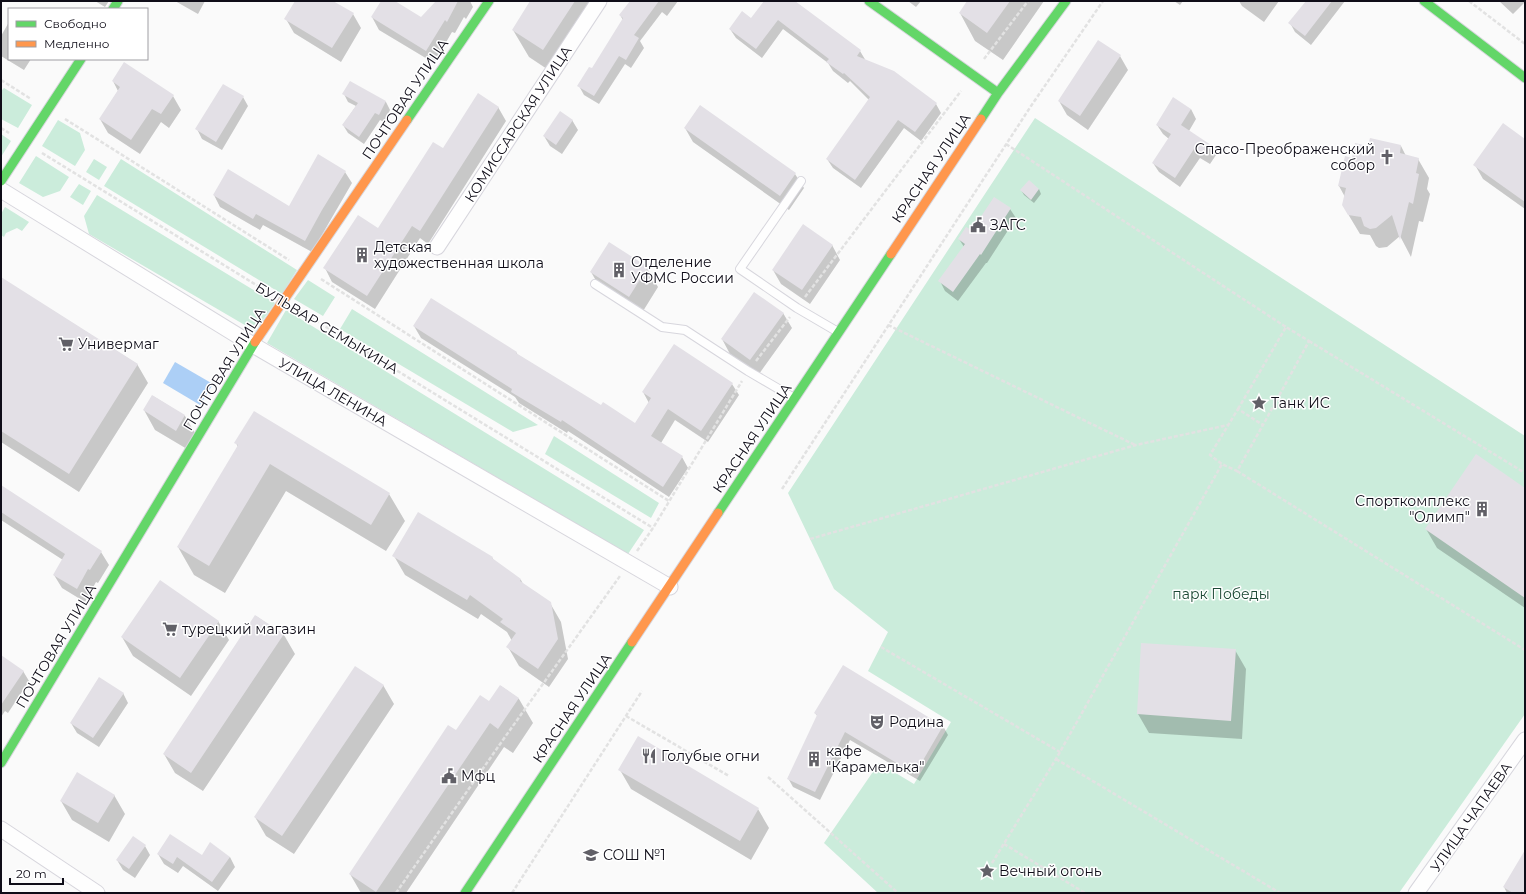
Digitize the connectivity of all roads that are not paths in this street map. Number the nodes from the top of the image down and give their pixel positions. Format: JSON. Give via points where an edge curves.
{"nodes":[{"id":1,"x":489,"y":1,"type":"edge"},
{"id":2,"x":599,"y":1,"type":"edge"},
{"id":3,"x":869,"y":1,"type":"edge"},
{"id":4,"x":1066,"y":1,"type":"edge"},
{"id":5,"x":1424,"y":1,"type":"edge"},
{"id":6,"x":80,"y":60,"type":"edge"},
{"id":7,"x":1525,"y":78,"type":"edge"},
{"id":8,"x":998,"y":93,"type":"junction"},
{"id":9,"x":801,"y":181,"type":"dead end"},
{"id":10,"x":1,"y":182,"type":"edge"},
{"id":11,"x":1,"y":190,"type":"edge"},
{"id":12,"x":437,"y":247,"type":"dead end"},
{"id":13,"x":595,"y":284,"type":"dead end"},
{"id":14,"x":839,"y":332,"type":"junction"},
{"id":15,"x":253,"y":345,"type":"junction"},
{"id":16,"x":795,"y":398,"type":"junction"},
{"id":17,"x":670,"y":587,"type":"junction"},
{"id":18,"x":1525,"y":740,"type":"edge"},
{"id":19,"x":1,"y":763,"type":"edge"},
{"id":20,"x":1,"y":830,"type":"edge"},
{"id":21,"x":97,"y":893,"type":"edge"},
{"id":22,"x":465,"y":893,"type":"edge"},
{"id":23,"x":1416,"y":893,"type":"edge"}],
"edges":[{"from":1,"to":15,"type":"street","name":"ПОЧТОВАЯ УЛИЦА"},
{"from":2,"to":12,"type":"street","name":"КОМИССАРСКАЯ УЛИЦА"},
{"from":3,"to":8,"type":"street"},
{"from":4,"to":8,"type":"street","name":"КРАСНАЯ УЛИЦА"},
{"from":5,"to":7,"type":"street"},
{"from":6,"to":10,"type":"street"},
{"from":8,"to":14,"type":"street","name":"КРАСНАЯ УЛИЦА"},
{"from":9,"to":14,"type":"lane","via":[[740,269],[797,308]]},
{"from":11,"to":15,"type":"street","name":"УЛИЦА ЛЕНИНА"},
{"from":13,"to":16,"type":"lane","via":[[662,327],[685,330]]},
{"from":14,"to":16,"type":"street","name":"КРАСНАЯ УЛИЦА"},
{"from":15,"to":17,"type":"street","name":"УЛИЦА ЛЕНИНА"},
{"from":15,"to":19,"type":"street","name":"ПОЧТОВАЯ УЛИЦА"},
{"from":16,"to":17,"type":"street","name":"КРАСНАЯ УЛИЦА"},
{"from":17,"to":22,"type":"street","name":"КРАСНАЯ УЛИЦА"},
{"from":18,"to":23,"type":"street","name":"УЛИЦА ЧАПАЕВА"},
{"from":20,"to":21,"type":"street"}]}
